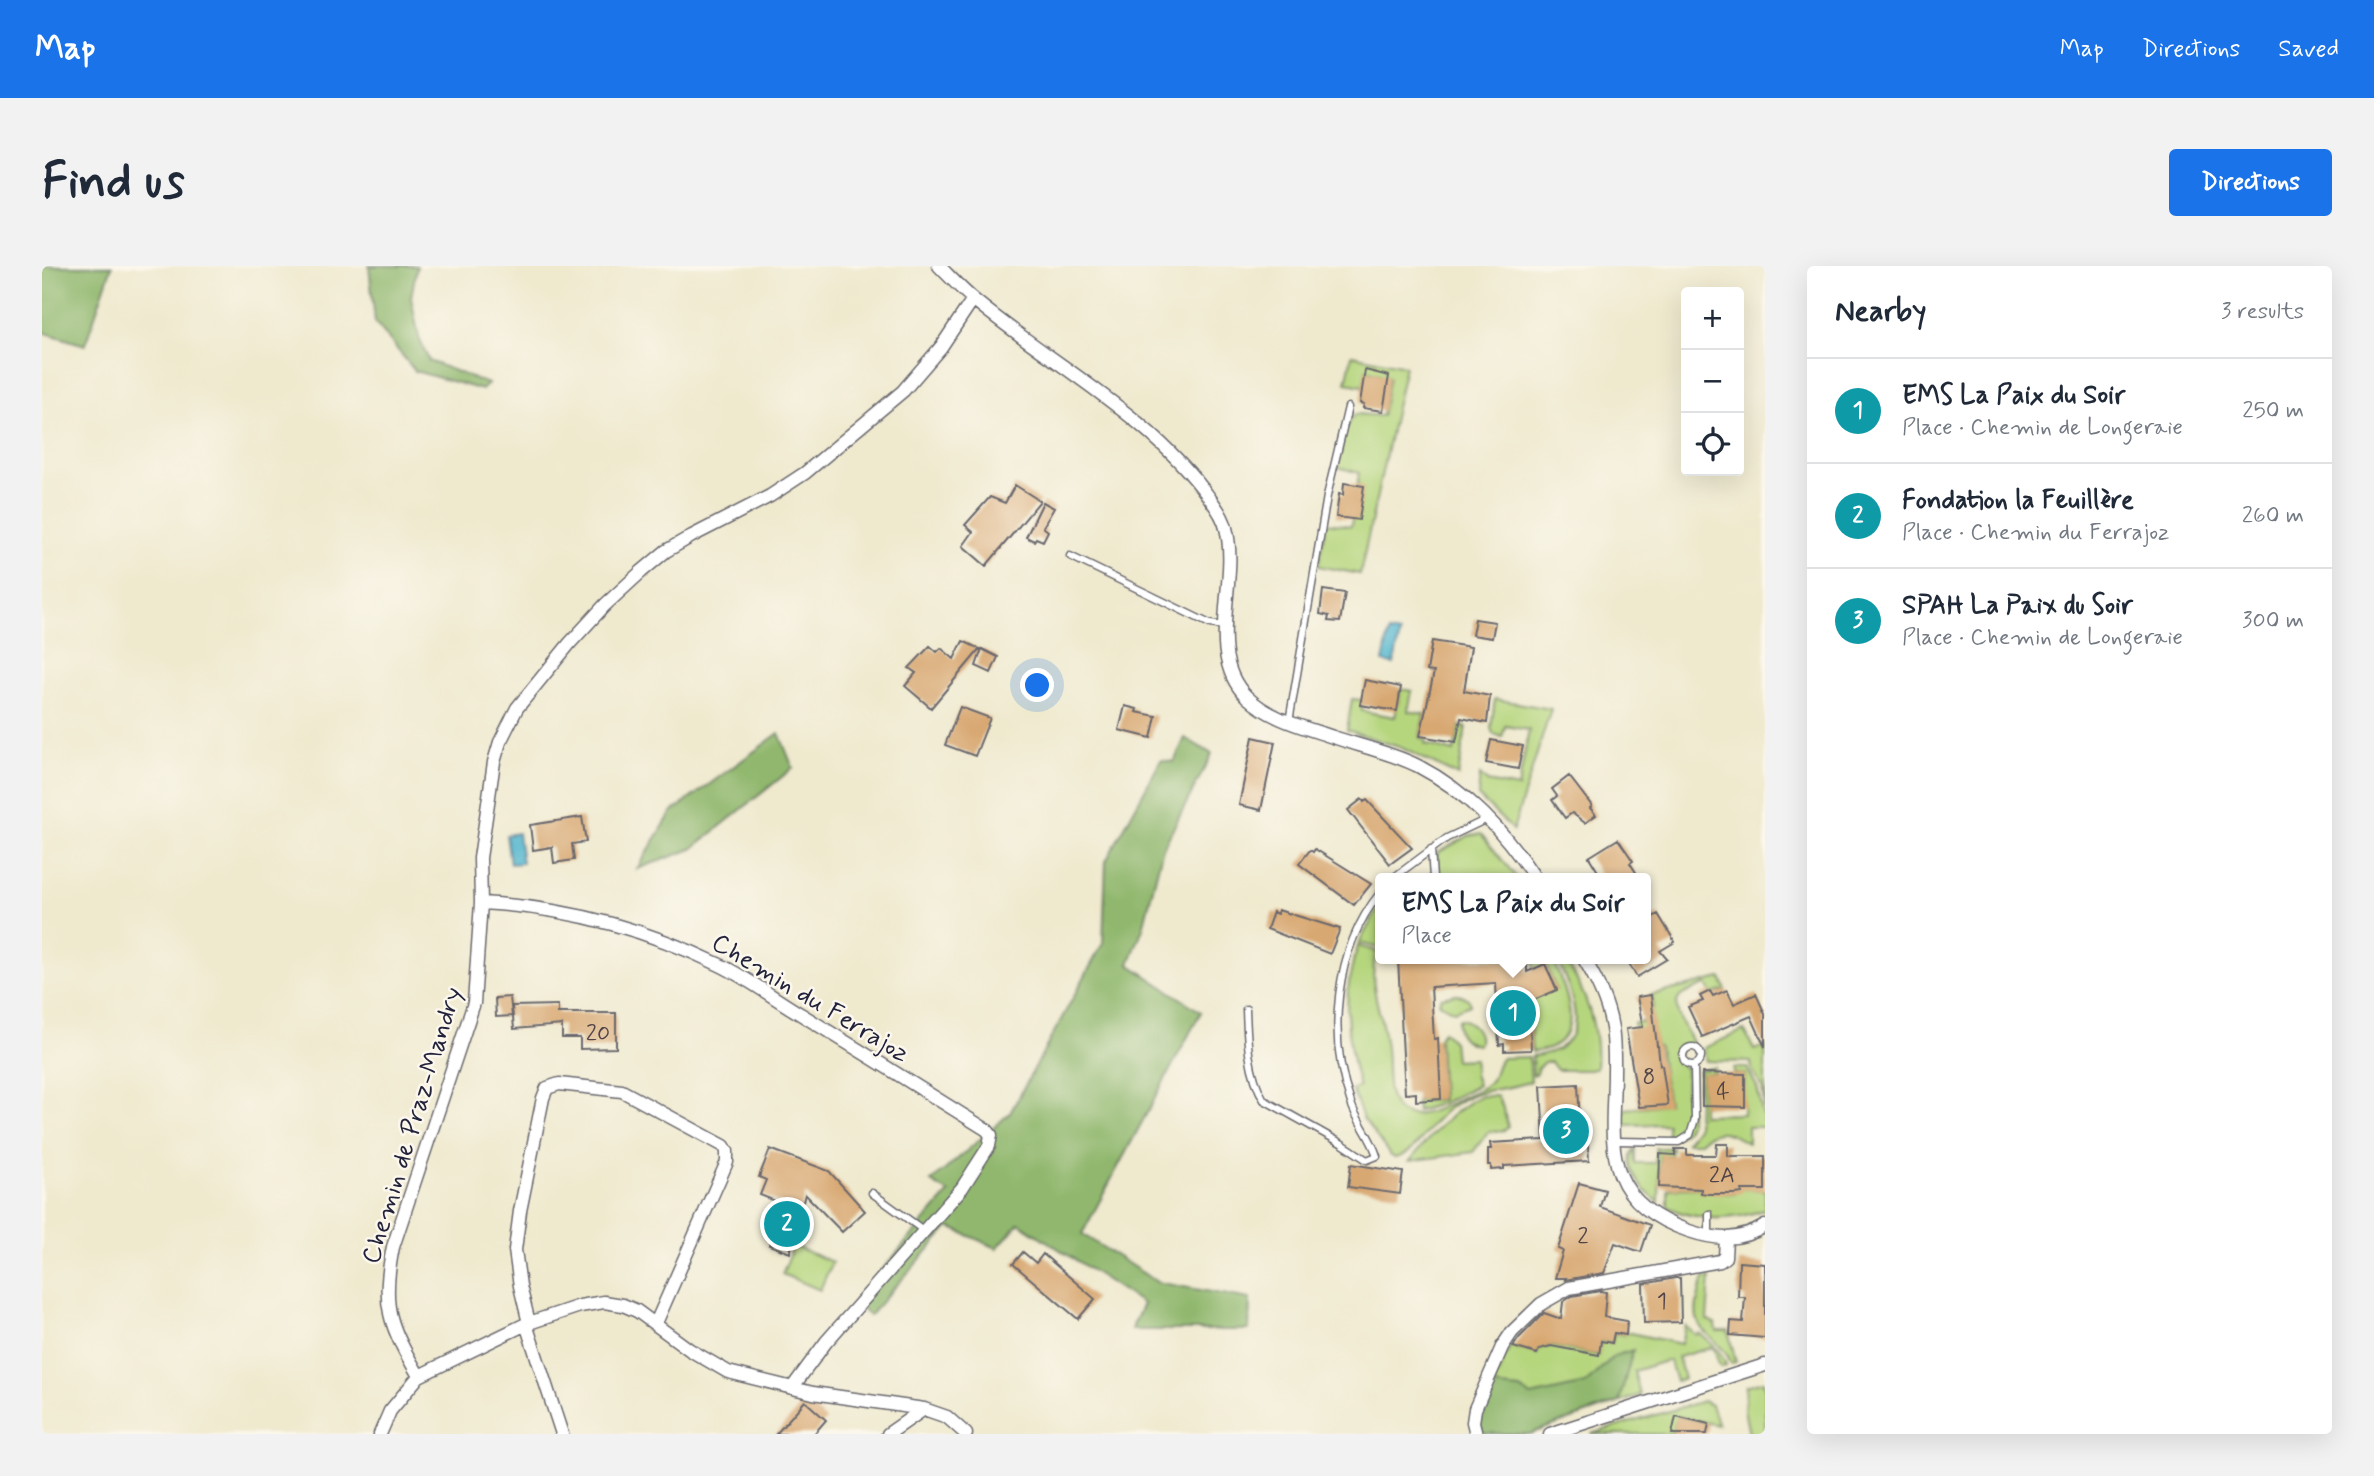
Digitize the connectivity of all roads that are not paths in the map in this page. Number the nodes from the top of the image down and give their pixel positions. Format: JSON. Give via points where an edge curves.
{"nodes":[{"id":1,"x":939,"y":266,"type":"edge"},
{"id":2,"x":973,"y":299,"type":"junction"},
{"id":3,"x":1348,"y":407,"type":"dead end"},
{"id":4,"x":1070,"y":556,"type":"dead end"},
{"id":5,"x":1226,"y":627,"type":"junction"},
{"id":6,"x":1289,"y":722,"type":"junction"},
{"id":7,"x":1488,"y":818,"type":"junction"},
{"id":8,"x":1431,"y":849,"type":"junction"},
{"id":9,"x":1400,"y":873,"type":"edge"},
{"id":10,"x":1433,"y":873,"type":"edge"},
{"id":11,"x":1531,"y":873,"type":"edge"},
{"id":12,"x":1375,"y":901,"type":"edge"},
{"id":13,"x":481,"y":902,"type":"junction"},
{"id":14,"x":1587,"y":964,"type":"edge"},
{"id":15,"x":1246,"y":1009,"type":"dead end"},
{"id":16,"x":1694,"y":1065,"type":"dead end"},
{"id":17,"x":1613,"y":1141,"type":"junction"},
{"id":18,"x":872,"y":1193,"type":"dead end"},
{"id":19,"x":1709,"y":1214,"type":"dead end"},
{"id":20,"x":1765,"y":1226,"type":"edge"},
{"id":21,"x":923,"y":1230,"type":"junction"},
{"id":22,"x":1709,"y":1237,"type":"junction"},
{"id":23,"x":1726,"y":1239,"type":"junction"},
{"id":24,"x":527,"y":1323,"type":"junction"},
{"id":25,"x":656,"y":1324,"type":"junction"},
{"id":26,"x":1765,"y":1365,"type":"edge"},
{"id":27,"x":419,"y":1376,"type":"junction"},
{"id":28,"x":792,"y":1388,"type":"junction"},
{"id":29,"x":923,"y":1409,"type":"junction"},
{"id":30,"x":380,"y":1434,"type":"edge"},
{"id":31,"x":562,"y":1434,"type":"edge"},
{"id":32,"x":888,"y":1434,"type":"edge"},
{"id":33,"x":966,"y":1434,"type":"edge"},
{"id":34,"x":1476,"y":1434,"type":"edge"},
{"id":35,"x":1550,"y":1434,"type":"edge"}],
"edges":[{"from":1,"to":2,"type":"street"},
{"from":2,"to":5,"type":"street","via":[[1134,420],[1212,501],[1226,526],[1229,548]]},
{"from":2,"to":13,"type":"street","name":"Chemin de Praz-Mandry","via":[[941,347],[903,391],[805,473],[666,551],[596,615],[541,677],[517,708],[500,742],[480,858]]},
{"from":3,"to":6,"type":"lane","via":[[1326,496]]},
{"from":4,"to":5,"type":"lane","via":[[1210,624]]},
{"from":5,"to":6,"type":"street","via":[[1232,678],[1264,710]]},
{"from":6,"to":7,"type":"street","via":[[1416,765],[1458,789]]},
{"from":7,"to":8,"type":"lane"},
{"from":7,"to":11,"type":"street"},
{"from":8,"to":9,"type":"lane"},
{"from":8,"to":10,"type":"lane"},
{"from":12,"to":15,"type":"lane","via":[[1363,919],[1341,980],[1337,1032],[1351,1104],[1373,1140],[1377,1156],[1367,1160],[1264,1100],[1252,1071]]},
{"from":13,"to":21,"type":"street","name":"Chemin du Ferrajoz","via":[[598,920],[722,966],[986,1130],[992,1140],[978,1164]]},
{"from":13,"to":27,"type":"street","name":"Chemin de Praz-Mandry","via":[[474,1003],[390,1265],[388,1315]]},
{"from":14,"to":17,"type":"street","via":[[1612,1028]]},
{"from":16,"to":17,"type":"lane","via":[[1695,1119],[1690,1135],[1679,1142]]},
{"from":17,"to":22,"type":"street","via":[[1617,1170],[1628,1191],[1658,1217]]},
{"from":18,"to":21,"type":"lane"},
{"from":19,"to":22,"type":"lane"},
{"from":20,"to":23,"type":"street"},
{"from":21,"to":28,"type":"street"},
{"from":22,"to":23,"type":"street"},
{"from":23,"to":34,"type":"street","via":[[1725,1257],[1720,1261],[1569,1288],[1541,1304],[1502,1347],[1475,1409]]},
{"from":24,"to":25,"type":"street","via":[[604,1302],[623,1305]]},
{"from":24,"to":25,"type":"street","via":[[516,1233],[543,1098],[547,1088],[559,1084],[622,1091],[727,1151],[708,1210]]},
{"from":24,"to":27,"type":"street"},
{"from":24,"to":31,"type":"street"},
{"from":25,"to":28,"type":"street","via":[[728,1372]]},
{"from":26,"to":35,"type":"street"},
{"from":27,"to":30,"type":"street","via":[[390,1411]]},
{"from":28,"to":29,"type":"street"},
{"from":29,"to":32,"type":"street"},
{"from":29,"to":33,"type":"street","via":[[947,1417]]}]}
